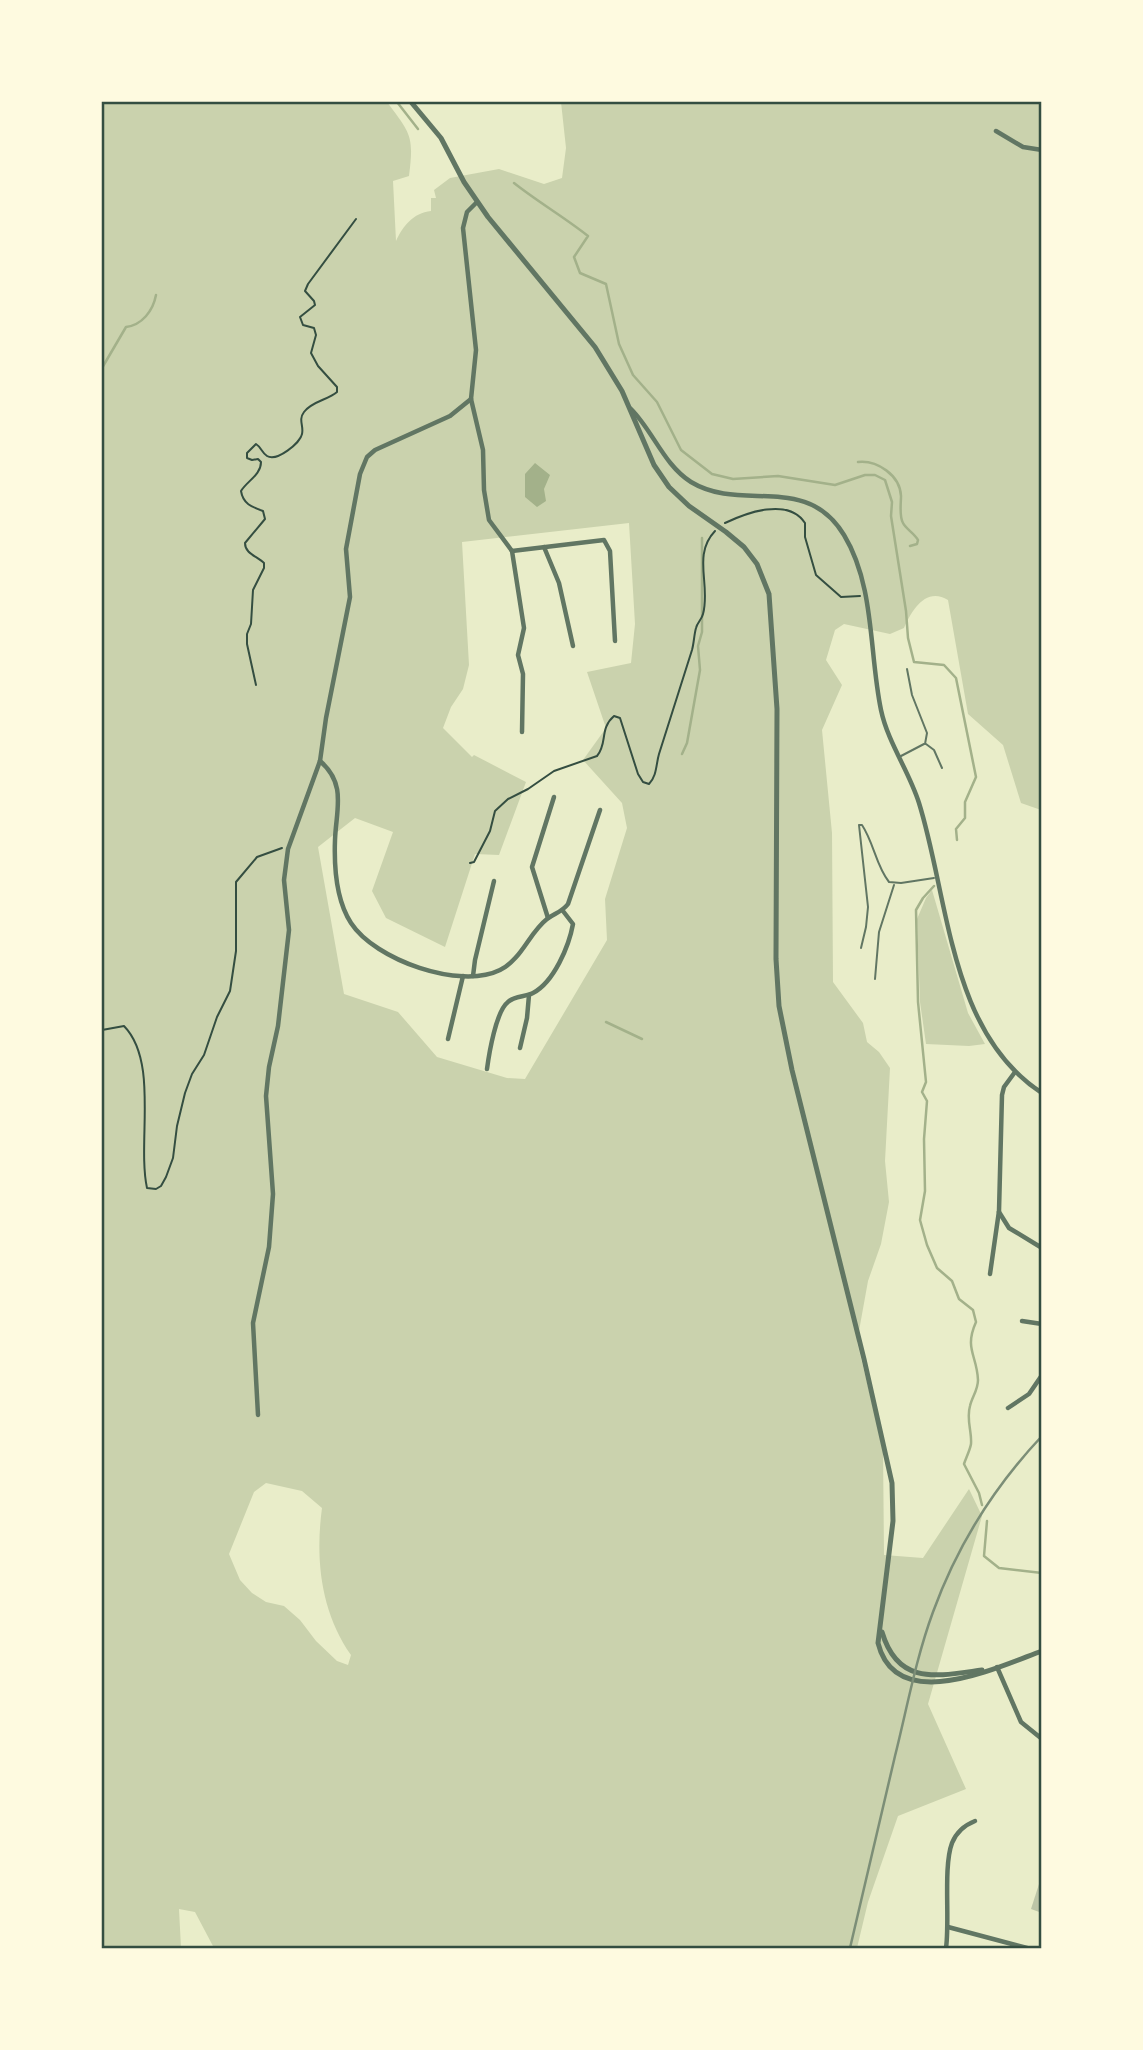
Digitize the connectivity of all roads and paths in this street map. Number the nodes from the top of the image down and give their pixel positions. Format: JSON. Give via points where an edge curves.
{"nodes":[{"id":1,"x":411,"y":102,"type":"edge"},
{"id":2,"x":996,"y":131,"type":"dead end"},
{"id":3,"x":1041,"y":150,"type":"edge"},
{"id":4,"x":477,"y":202,"type":"junction"},
{"id":5,"x":356,"y":219,"type":"dead end"},
{"id":6,"x":471,"y":399,"type":"junction"},
{"id":7,"x":631,"y":408,"type":"junction"},
{"id":8,"x":719,"y":527,"type":"junction"},
{"id":9,"x":544,"y":547,"type":"junction"},
{"id":10,"x":512,"y":551,"type":"junction"},
{"id":11,"x":864,"y":596,"type":"junction"},
{"id":12,"x":615,"y":641,"type":"dead end"},
{"id":13,"x":573,"y":646,"type":"dead end"},
{"id":14,"x":907,"y":669,"type":"dead end"},
{"id":15,"x":256,"y":685,"type":"dead end"},
{"id":16,"x":522,"y":732,"type":"dead end"},
{"id":17,"x":925,"y":744,"type":"junction"},
{"id":18,"x":899,"y":756,"type":"junction"},
{"id":19,"x":320,"y":761,"type":"junction"},
{"id":20,"x":942,"y":768,"type":"dead end"},
{"id":21,"x":554,"y":797,"type":"dead end"},
{"id":22,"x":600,"y":810,"type":"dead end"},
{"id":23,"x":289,"y":846,"type":"junction"},
{"id":24,"x":470,"y":863,"type":"dead end"},
{"id":25,"x":939,"y":877,"type":"junction"},
{"id":26,"x":494,"y":880,"type":"dead end"},
{"id":27,"x":894,"y":884,"type":"junction"},
{"id":28,"x":563,"y":911,"type":"junction"},
{"id":29,"x":548,"y":918,"type":"junction"},
{"id":30,"x":860,"y":948,"type":"dead end"},
{"id":31,"x":463,"y":976,"type":"junction"},
{"id":32,"x":473,"y":976,"type":"junction"},
{"id":33,"x":875,"y":979,"type":"dead end"},
{"id":34,"x":529,"y":995,"type":"junction"},
{"id":35,"x":102,"y":1030,"type":"edge"},
{"id":36,"x":448,"y":1039,"type":"dead end"},
{"id":37,"x":520,"y":1048,"type":"dead end"},
{"id":38,"x":487,"y":1069,"type":"dead end"},
{"id":39,"x":1015,"y":1072,"type":"junction"},
{"id":40,"x":1041,"y":1093,"type":"edge"},
{"id":41,"x":999,"y":1211,"type":"junction"},
{"id":42,"x":1041,"y":1248,"type":"edge"},
{"id":43,"x":990,"y":1273,"type":"dead end"},
{"id":44,"x":1022,"y":1321,"type":"dead end"},
{"id":45,"x":1041,"y":1324,"type":"edge"},
{"id":46,"x":1041,"y":1375,"type":"edge"},
{"id":47,"x":1008,"y":1408,"type":"dead end"},
{"id":48,"x":258,"y":1415,"type":"dead end"},
{"id":49,"x":1041,"y":1651,"type":"edge"},
{"id":50,"x":997,"y":1666,"type":"junction"},
{"id":51,"x":1041,"y":1739,"type":"edge"},
{"id":52,"x":975,"y":1821,"type":"dead end"},
{"id":53,"x":948,"y":1927,"type":"junction"},
{"id":54,"x":946,"y":1948,"type":"edge"},
{"id":55,"x":1027,"y":1948,"type":"edge"}],
"edges":[{"from":1,"to":4,"type":"street","via":[[441,138]]},
{"from":2,"to":3,"type":"street","via":[[1023,147]]},
{"from":4,"to":6,"type":"street","via":[[467,212],[463,228],[476,350]]},
{"from":4,"to":7,"type":"street","via":[[595,347]]},
{"from":5,"to":15,"type":"path","via":[[308,284],[305,291],[315,305],[300,317],[303,325],[314,327],[311,353],[337,393],[305,410],[302,436],[281,454],[268,457],[256,444],[247,453],[247,458],[261,462],[261,467],[241,491],[242,497],[265,515],[245,543],[249,553],[264,563],[253,590],[247,634]]},
{"from":6,"to":10,"type":"street","via":[[483,450],[489,520]]},
{"from":6,"to":19,"type":"street","via":[[450,416],[383,444],[363,466],[346,549],[350,597]]},
{"from":7,"to":8,"type":"street","via":[[654,465],[669,486]]},
{"from":7,"to":11,"type":"street","via":[[675,469],[693,483],[729,493],[794,497],[824,512],[850,545]]},
{"from":8,"to":11,"type":"path","via":[[766,510],[796,514],[805,523],[816,575],[841,597]]},
{"from":8,"to":24,"type":"path","via":[[706,541],[703,613],[653,780],[643,782],[638,775],[621,718],[614,716],[603,730],[597,756],[554,771],[495,811],[490,831]]},
{"from":8,"to":50,"type":"street","via":[[751,555],[766,583],[771,605],[777,709],[779,1006],[892,1483],[893,1521],[881,1630],[892,1658],[911,1670],[942,1675]]},
{"from":9,"to":10,"type":"street"},
{"from":9,"to":12,"type":"street","via":[[604,540],[610,551]]},
{"from":9,"to":13,"type":"street","via":[[559,583]]},
{"from":10,"to":16,"type":"street","via":[[524,628],[519,655]]},
{"from":11,"to":18,"type":"street","via":[[881,712]]},
{"from":14,"to":17,"type":"lane","via":[[927,733]]},
{"from":17,"to":18,"type":"lane"},
{"from":17,"to":20,"type":"lane","via":[[934,750]]},
{"from":18,"to":25,"type":"street","via":[[918,801]]},
{"from":19,"to":23,"type":"street"},
{"from":19,"to":31,"type":"street","via":[[330,769],[337,786],[335,862],[340,897],[351,924],[374,947],[415,967]]},
{"from":21,"to":29,"type":"street","via":[[533,867]]},
{"from":22,"to":28,"type":"street"},
{"from":23,"to":35,"type":"path","via":[[257,857],[236,882],[236,951],[230,991],[192,1074],[173,1158],[156,1189],[147,1188],[144,1174],[145,1105],[138,1050],[124,1026]]},
{"from":23,"to":48,"type":"street","via":[[284,880],[289,930],[266,1096],[273,1194],[269,1247],[253,1323]]},
{"from":25,"to":27,"type":"lane"},
{"from":25,"to":39,"type":"street","via":[[969,1000]]},
{"from":26,"to":32,"type":"street"},
{"from":27,"to":30,"type":"lane","via":[[886,878],[861,824],[867,907]]},
{"from":27,"to":33,"type":"lane","via":[[879,932]]},
{"from":28,"to":29,"type":"street"},
{"from":28,"to":34,"type":"street","via":[[573,924],[567,944],[545,982]]},
{"from":29,"to":32,"type":"street","via":[[513,961],[500,970]]},
{"from":31,"to":32,"type":"street"},
{"from":31,"to":36,"type":"street"},
{"from":34,"to":37,"type":"street"},
{"from":34,"to":38,"type":"street","via":[[505,1004]]},
{"from":39,"to":40,"type":"street"},
{"from":39,"to":41,"type":"street","via":[[1002,1095]]},
{"from":41,"to":42,"type":"street","via":[[1009,1228]]},
{"from":41,"to":43,"type":"street"},
{"from":44,"to":45,"type":"street"},
{"from":46,"to":47,"type":"street","via":[[1029,1394]]},
{"from":49,"to":50,"type":"street"},
{"from":50,"to":51,"type":"street","via":[[1021,1722]]},
{"from":52,"to":53,"type":"street","via":[[958,1832],[950,1849]]},
{"from":53,"to":54,"type":"street"},
{"from":53,"to":55,"type":"street"}]}
